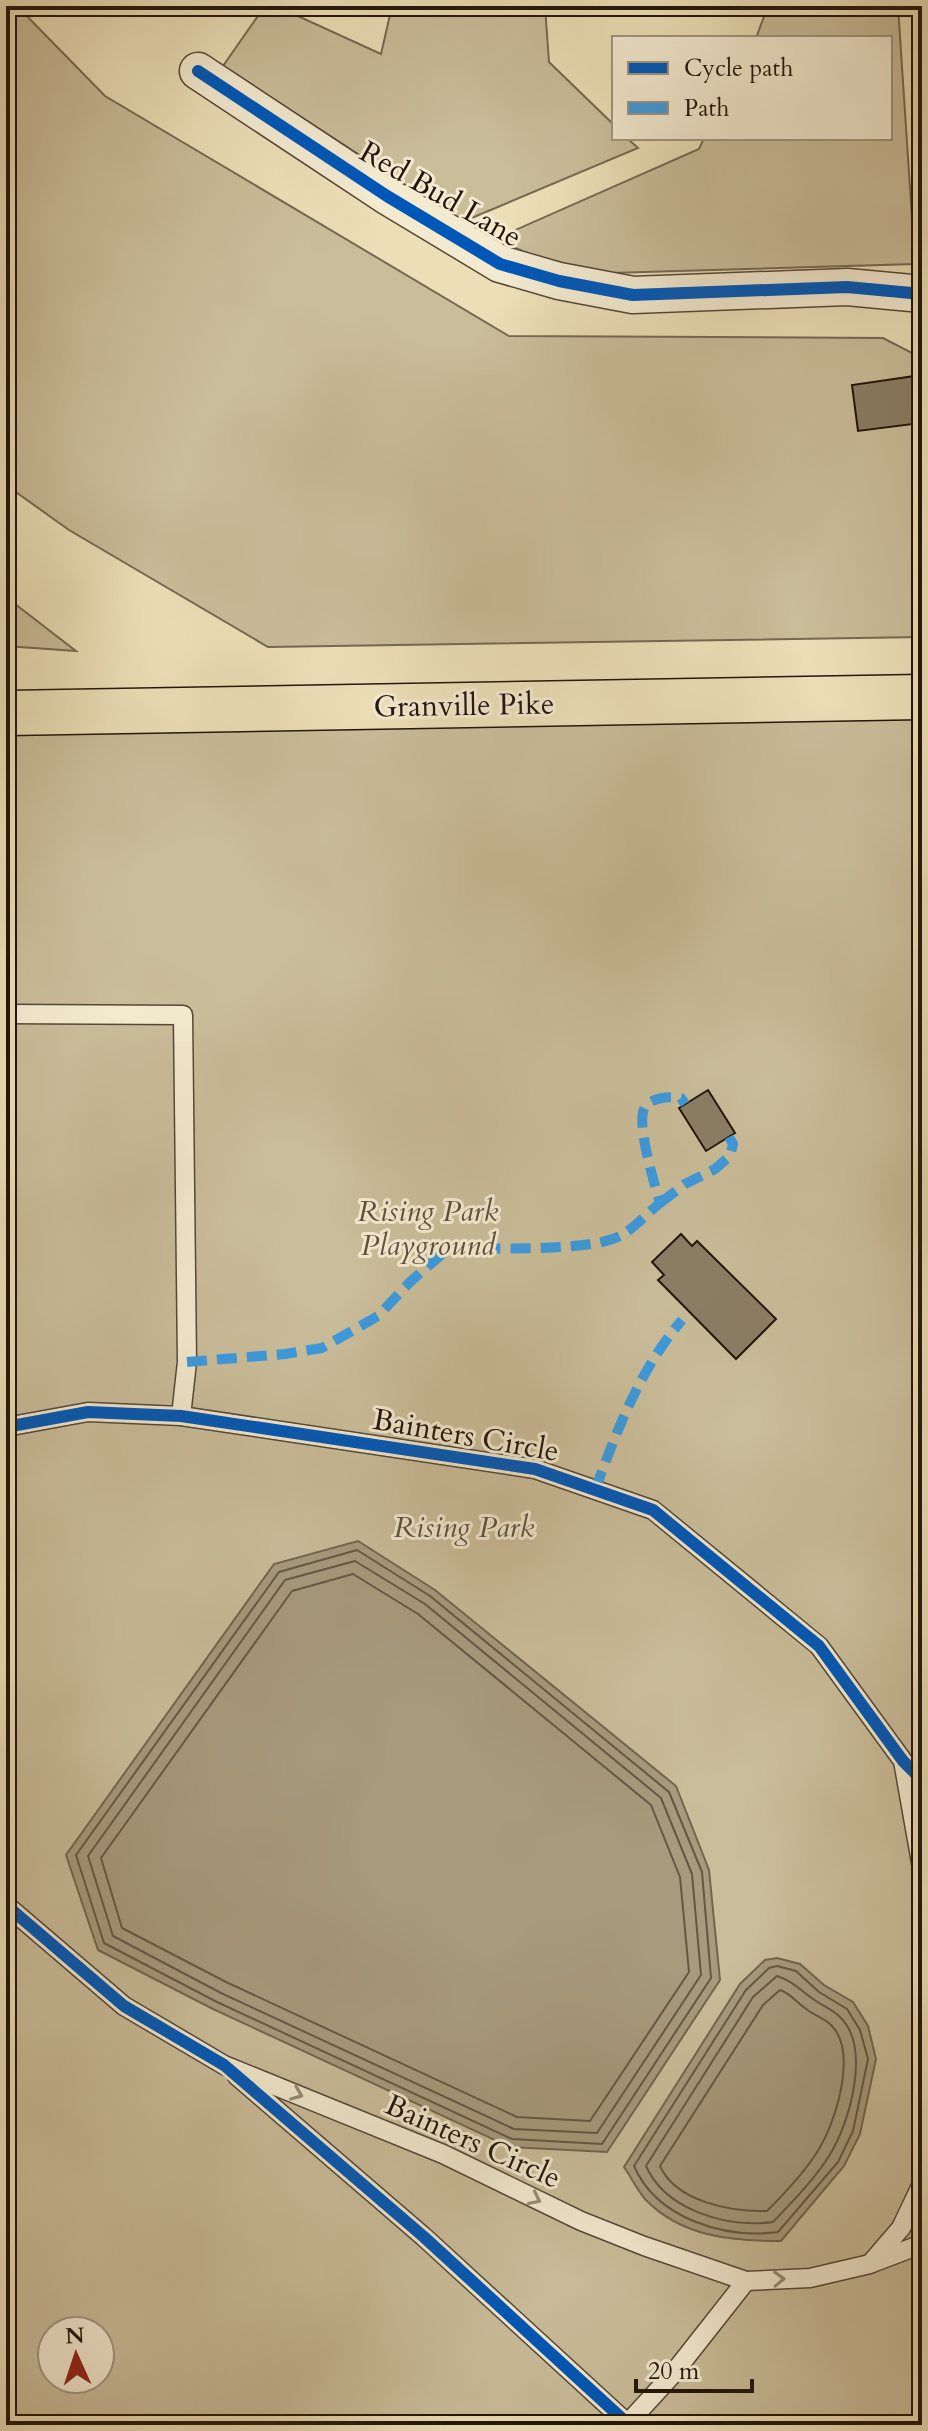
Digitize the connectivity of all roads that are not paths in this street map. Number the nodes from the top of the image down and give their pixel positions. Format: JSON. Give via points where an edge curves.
{"nodes":[{"id":1,"x":198,"y":71,"type":"dead end"},
{"id":2,"x":922,"y":294,"type":"edge"},
{"id":3,"x":922,"y":697,"type":"edge"},
{"id":4,"x":6,"y":713,"type":"edge"},
{"id":5,"x":6,"y":1014,"type":"edge"},
{"id":6,"x":181,"y":1416,"type":"junction"},
{"id":7,"x":6,"y":1427,"type":"edge"},
{"id":8,"x":903,"y":1761,"type":"junction"},
{"id":9,"x":922,"y":1780,"type":"edge"},
{"id":10,"x":922,"y":1868,"type":"edge"},
{"id":11,"x":6,"y":1905,"type":"edge"},
{"id":12,"x":224,"y":2065,"type":"junction"},
{"id":13,"x":922,"y":2184,"type":"edge"},
{"id":14,"x":922,"y":2244,"type":"edge"},
{"id":15,"x":870,"y":2264,"type":"junction"},
{"id":16,"x":746,"y":2281,"type":"junction"},
{"id":17,"x":628,"y":2424,"type":"edge"}],
"edges":[{"from":1,"to":2,"type":"street","name":"Red Bud Lane","via":[[500,264],[633,295],[847,287]]},
{"from":3,"to":4,"type":"highway","name":"Granville Pike"},
{"from":5,"to":6,"type":"lane","via":[[183,1015],[187,1362]]},
{"from":6,"to":7,"type":"lane","name":"Bainters Circle","via":[[88,1412]]},
{"from":6,"to":8,"type":"lane","name":"Bainters Circle","via":[[535,1469],[653,1510],[819,1646]]},
{"from":8,"to":9,"type":"lane"},
{"from":8,"to":10,"type":"lane","name":"Bainters Circle"},
{"from":11,"to":12,"type":"lane","name":"Bainters Circle","via":[[124,2006]]},
{"from":12,"to":16,"type":"lane","name":"Bainters Circle","one_way":true,"via":[[443,2154],[581,2221]]},
{"from":12,"to":17,"type":"lane","via":[[424,2237]]},
{"from":13,"to":15,"type":"lane","via":[[901,2228]]},
{"from":14,"to":15,"type":"lane","name":"Bainters Circle"},
{"from":16,"to":15,"type":"lane","name":"Bainters Circle","one_way":true,"via":[[810,2278]]},
{"from":16,"to":17,"type":"lane"}]}
